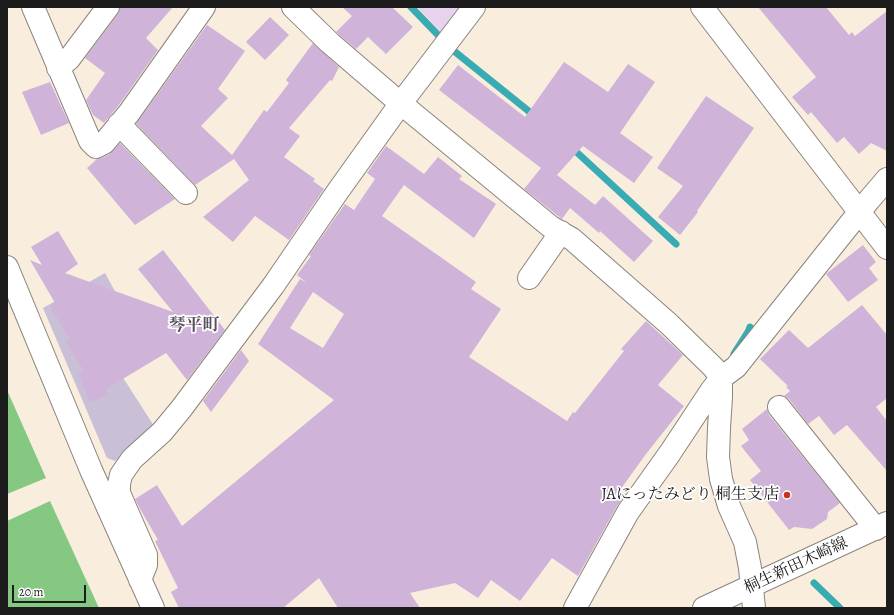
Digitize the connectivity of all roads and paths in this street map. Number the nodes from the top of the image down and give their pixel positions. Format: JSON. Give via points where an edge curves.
{"nodes":[{"id":1,"x":33,"y":7,"type":"edge"},
{"id":2,"x":108,"y":7,"type":"edge"},
{"id":3,"x":204,"y":7,"type":"edge"},
{"id":4,"x":293,"y":7,"type":"edge"},
{"id":5,"x":474,"y":7,"type":"edge"},
{"id":6,"x":702,"y":7,"type":"edge"},
{"id":7,"x":58,"y":68,"type":"junction"},
{"id":8,"x":401,"y":103,"type":"junction"},
{"id":9,"x":119,"y":124,"type":"junction"},
{"id":10,"x":887,"y":179,"type":"edge"},
{"id":11,"x":186,"y":193,"type":"dead end"},
{"id":12,"x":860,"y":212,"type":"junction"},
{"id":13,"x":561,"y":232,"type":"junction"},
{"id":14,"x":887,"y":248,"type":"edge"},
{"id":15,"x":7,"y":267,"type":"edge"},
{"id":16,"x":529,"y":278,"type":"dead end"},
{"id":17,"x":721,"y":378,"type":"junction"},
{"id":18,"x":779,"y":407,"type":"dead end"},
{"id":19,"x":881,"y":526,"type":"edge"},
{"id":20,"x":140,"y":580,"type":"junction"},
{"id":21,"x":751,"y":586,"type":"junction"},
{"id":22,"x":153,"y":608,"type":"edge"},
{"id":23,"x":574,"y":608,"type":"edge"},
{"id":24,"x":704,"y":608,"type":"edge"},
{"id":25,"x":754,"y":608,"type":"edge"}],
"edges":[{"from":1,"to":7,"type":"street"},
{"from":2,"to":7,"type":"street","via":[[70,59]]},
{"from":3,"to":9,"type":"street"},
{"from":4,"to":8,"type":"street"},
{"from":5,"to":8,"type":"street"},
{"from":6,"to":12,"type":"street"},
{"from":7,"to":9,"type":"street","via":[[90,141],[96,147],[104,143]]},
{"from":8,"to":13,"type":"street","via":[[551,227]]},
{"from":8,"to":20,"type":"street","via":[[273,286],[186,402],[162,432],[132,459],[121,475],[120,493],[146,555],[146,565]]},
{"from":9,"to":11,"type":"street"},
{"from":10,"to":12,"type":"street"},
{"from":12,"to":14,"type":"street"},
{"from":12,"to":17,"type":"street","via":[[736,367]]},
{"from":13,"to":16,"type":"street"},
{"from":13,"to":17,"type":"street","via":[[669,324]]},
{"from":15,"to":20,"type":"street","via":[[91,470]]},
{"from":17,"to":21,"type":"street","via":[[718,457],[721,479],[729,506],[745,542]]},
{"from":17,"to":23,"type":"street","via":[[628,512]]},
{"from":18,"to":19,"type":"street"},
{"from":19,"to":21,"type":"street","name":"桐生新田木崎線"},
{"from":20,"to":22,"type":"street"},
{"from":21,"to":24,"type":"street","name":"桐生新田木崎線"},
{"from":21,"to":25,"type":"street"}]}
